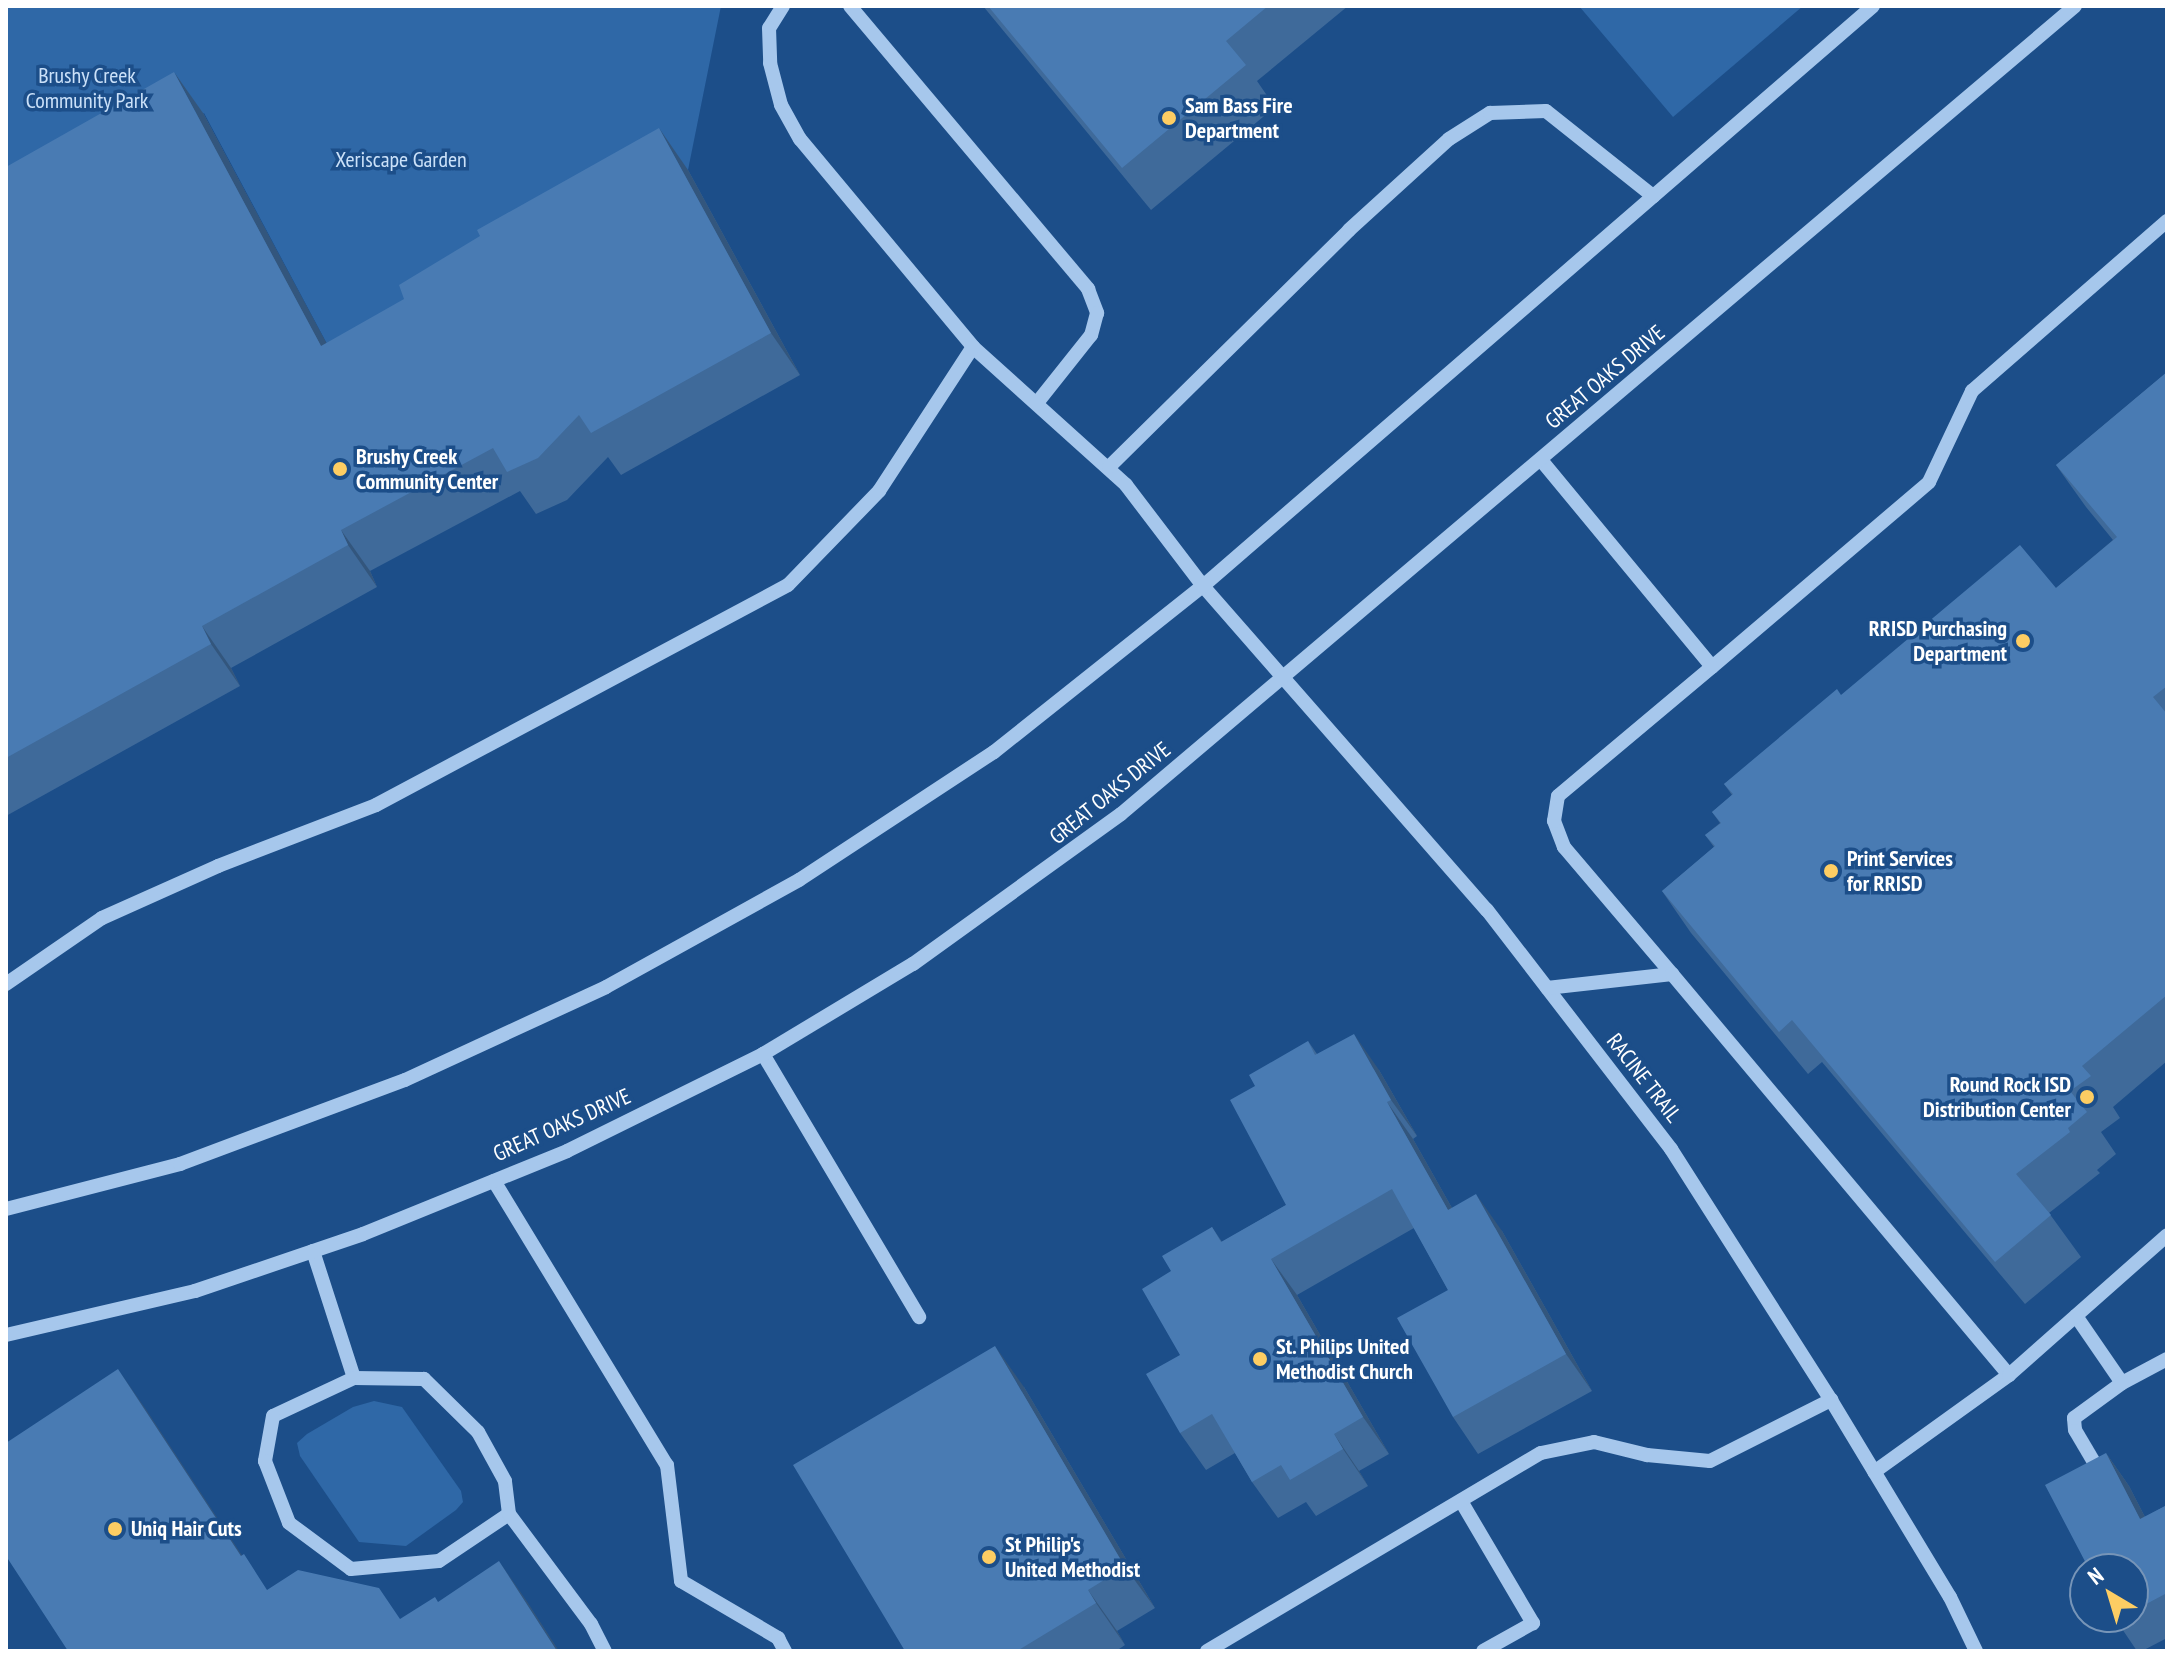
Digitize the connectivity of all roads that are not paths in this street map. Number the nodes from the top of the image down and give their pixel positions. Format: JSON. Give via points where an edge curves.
{"nodes":[{"id":1,"x":783,"y":6,"type":"edge"},
{"id":2,"x":850,"y":6,"type":"edge"},
{"id":3,"x":1873,"y":6,"type":"edge"},
{"id":4,"x":2075,"y":6,"type":"edge"},
{"id":5,"x":1653,"y":196,"type":"junction"},
{"id":6,"x":2167,"y":221,"type":"edge"},
{"id":7,"x":973,"y":347,"type":"junction"},
{"id":8,"x":1037,"y":403,"type":"junction"},
{"id":9,"x":1541,"y":460,"type":"junction"},
{"id":10,"x":1109,"y":467,"type":"junction"},
{"id":11,"x":1203,"y":586,"type":"junction"},
{"id":12,"x":1712,"y":667,"type":"junction"},
{"id":13,"x":1284,"y":679,"type":"junction"},
{"id":14,"x":1672,"y":974,"type":"junction"},
{"id":15,"x":6,"y":984,"type":"edge"},
{"id":16,"x":1547,"y":988,"type":"junction"},
{"id":17,"x":763,"y":1054,"type":"junction"},
{"id":18,"x":494,"y":1181,"type":"junction"},
{"id":19,"x":6,"y":1209,"type":"edge"},
{"id":20,"x":2167,"y":1235,"type":"edge"},
{"id":21,"x":313,"y":1251,"type":"junction"},
{"id":22,"x":2076,"y":1316,"type":"junction"},
{"id":23,"x":919,"y":1317,"type":"dead end"},
{"id":24,"x":6,"y":1335,"type":"edge"},
{"id":25,"x":2167,"y":1359,"type":"edge"},
{"id":26,"x":2009,"y":1375,"type":"junction"},
{"id":27,"x":354,"y":1378,"type":"junction"},
{"id":28,"x":2122,"y":1383,"type":"junction"},
{"id":29,"x":1831,"y":1400,"type":"junction"},
{"id":30,"x":2098,"y":1469,"type":"edge"},
{"id":31,"x":1874,"y":1472,"type":"junction"},
{"id":32,"x":1461,"y":1501,"type":"junction"},
{"id":33,"x":509,"y":1514,"type":"junction"},
{"id":34,"x":605,"y":1651,"type":"edge"},
{"id":35,"x":785,"y":1651,"type":"edge"},
{"id":36,"x":1207,"y":1651,"type":"edge"},
{"id":37,"x":1483,"y":1651,"type":"edge"},
{"id":38,"x":1976,"y":1651,"type":"edge"}],
"edges":[{"from":1,"to":7,"type":"street","name":"RACINE TRAIL","via":[[769,28],[770,63],[781,105],[800,139]]},
{"from":2,"to":8,"type":"street","via":[[1088,289],[1097,313],[1091,335]]},
{"from":3,"to":5,"type":"street"},
{"from":4,"to":9,"type":"street","name":"GREAT OAKS DRIVE"},
{"from":5,"to":10,"type":"street","via":[[1546,111],[1490,113],[1449,139],[1349,230]]},
{"from":5,"to":11,"type":"street"},
{"from":6,"to":12,"type":"street","via":[[1972,391],[1929,482]]},
{"from":7,"to":8,"type":"street","name":"RACINE TRAIL"},
{"from":7,"to":15,"type":"street","via":[[879,491],[788,585],[376,805],[102,918]]},
{"from":8,"to":10,"type":"street","name":"RACINE TRAIL"},
{"from":9,"to":12,"type":"street"},
{"from":9,"to":13,"type":"street","name":"GREAT OAKS DRIVE"},
{"from":10,"to":11,"type":"street","name":"RACINE TRAIL"},
{"from":11,"to":13,"type":"street","name":"RACINE TRAIL"},
{"from":11,"to":19,"type":"street","via":[[994,752],[799,880],[606,987],[405,1080],[194,1159]]},
{"from":12,"to":14,"type":"street","via":[[1558,796],[1554,821],[1564,847]]},
{"from":13,"to":16,"type":"street","name":"RACINE TRAIL","via":[[1487,910]]},
{"from":13,"to":17,"type":"street","name":"GREAT OAKS DRIVE","via":[[1054,866],[913,964]]},
{"from":14,"to":16,"type":"street"},
{"from":14,"to":26,"type":"street"},
{"from":16,"to":29,"type":"street","name":"RACINE TRAIL","via":[[1671,1149]]},
{"from":17,"to":18,"type":"street","name":"GREAT OAKS DRIVE","via":[[567,1151]]},
{"from":17,"to":23,"type":"street"},
{"from":18,"to":21,"type":"street","name":"GREAT OAKS DRIVE"},
{"from":18,"to":35,"type":"street","via":[[667,1465],[681,1581],[778,1638]]},
{"from":20,"to":22,"type":"street"},
{"from":21,"to":24,"type":"street","name":"GREAT OAKS DRIVE","via":[[195,1291]]},
{"from":21,"to":27,"type":"street"},
{"from":22,"to":26,"type":"street"},
{"from":22,"to":28,"type":"street"},
{"from":25,"to":28,"type":"street"},
{"from":26,"to":31,"type":"street"},
{"from":27,"to":33,"type":"street","via":[[424,1379],[478,1432],[505,1481]]},
{"from":27,"to":33,"type":"street","via":[[273,1416],[265,1461],[289,1523],[351,1569],[439,1561]]},
{"from":28,"to":30,"type":"street","via":[[2074,1418],[2075,1430]]},
{"from":29,"to":31,"type":"street","name":"RACINE TRAIL"},
{"from":29,"to":32,"type":"street","via":[[1710,1461],[1647,1455],[1594,1442],[1541,1453]]},
{"from":31,"to":38,"type":"street","name":"RACINE TRAIL","via":[[1950,1597]]},
{"from":32,"to":36,"type":"street"},
{"from":32,"to":37,"type":"street","via":[[1533,1623]]},
{"from":33,"to":34,"type":"street","via":[[591,1624]]}]}
